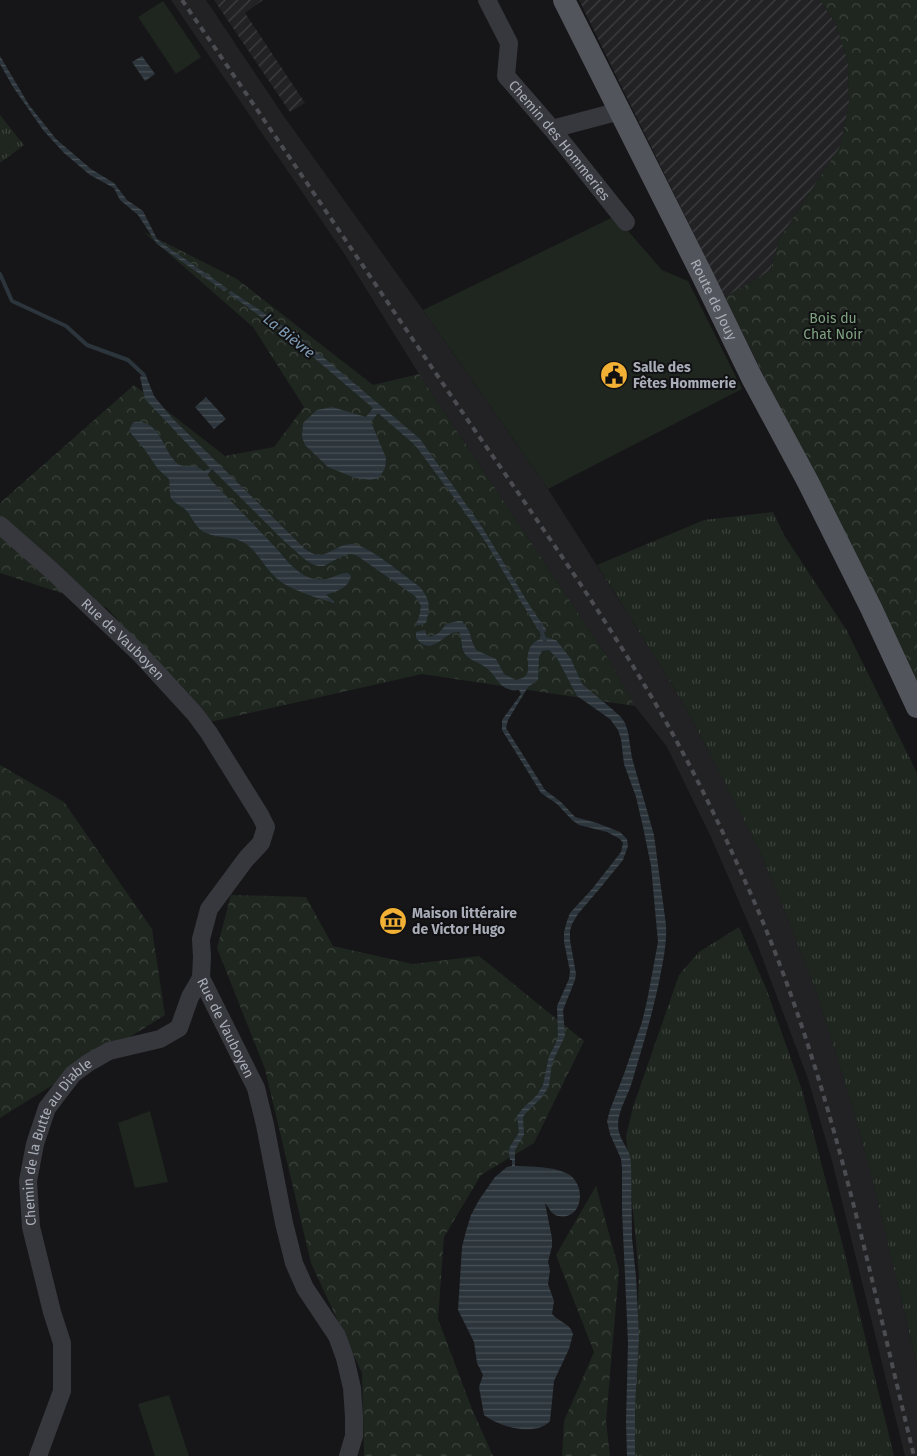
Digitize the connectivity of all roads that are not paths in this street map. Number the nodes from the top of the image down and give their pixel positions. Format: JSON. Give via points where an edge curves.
{"nodes":[{"id":1,"x":487,"y":0,"type":"edge"},
{"id":2,"x":564,"y":0,"type":"edge"},
{"id":3,"x":620,"y":111,"type":"junction"},
{"id":4,"x":552,"y":129,"type":"junction"},
{"id":5,"x":626,"y":222,"type":"dead end"},
{"id":6,"x":0,"y":525,"type":"edge"},
{"id":7,"x":917,"y":707,"type":"edge"},
{"id":8,"x":201,"y":978,"type":"junction"},
{"id":9,"x":38,"y":1456,"type":"edge"},
{"id":10,"x":348,"y":1456,"type":"edge"}],
"edges":[{"from":1,"to":4,"type":"street","name":"Chemin des Hommeries","via":[[509,43],[506,76]]},
{"from":2,"to":3,"type":"main road","name":"Route de Jouy"},
{"from":3,"to":4,"type":"street"},
{"from":3,"to":7,"type":"main road","name":"Route de Jouy","via":[[752,378],[871,608]]},
{"from":4,"to":5,"type":"street","name":"Chemin des Hommeries"},
{"from":6,"to":8,"type":"street","name":"Rue de Vauboyen","via":[[139,653],[195,714],[266,827],[261,843],[210,909],[201,939]]},
{"from":8,"to":9,"type":"street","name":"Chemin de la Butte au Diable","via":[[179,1028],[160,1039],[109,1051],[88,1063],[73,1074],[47,1108],[35,1144],[28,1181],[31,1227],[62,1343],[62,1390]]},
{"from":8,"to":10,"type":"street","name":"Rue de Vauboyen","via":[[256,1088],[294,1263],[305,1288],[337,1336],[344,1358],[352,1388],[354,1417],[354,1436]]}]}
